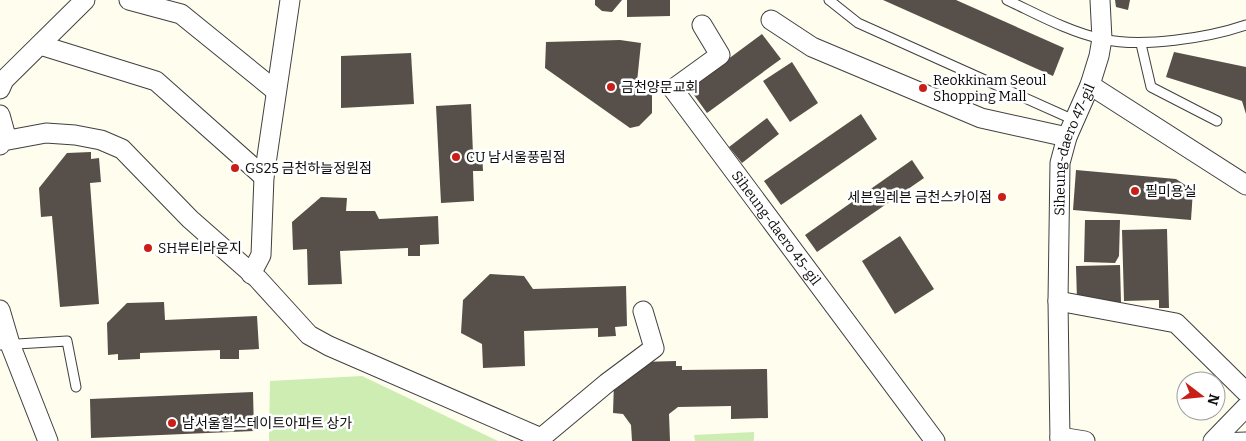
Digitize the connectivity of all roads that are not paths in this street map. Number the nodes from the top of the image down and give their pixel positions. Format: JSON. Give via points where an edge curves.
{"nodes":[{"id":1,"x":85,"y":0,"type":"edge"},
{"id":2,"x":129,"y":0,"type":"edge"},
{"id":3,"x":290,"y":0,"type":"edge"},
{"id":4,"x":829,"y":0,"type":"edge"},
{"id":5,"x":1007,"y":0,"type":"edge"},
{"id":6,"x":1100,"y":0,"type":"edge"},
{"id":7,"x":770,"y":20,"type":"dead end"},
{"id":8,"x":702,"y":25,"type":"dead end"},
{"id":9,"x":1246,"y":26,"type":"edge"},
{"id":10,"x":1102,"y":39,"type":"junction"},
{"id":11,"x":40,"y":44,"type":"junction"},
{"id":12,"x":1141,"y":44,"type":"junction"},
{"id":13,"x":1090,"y":85,"type":"junction"},
{"id":14,"x":0,"y":90,"type":"edge"},
{"id":15,"x":276,"y":91,"type":"junction"},
{"id":16,"x":0,"y":115,"type":"edge"},
{"id":17,"x":1217,"y":121,"type":"dead end"},
{"id":18,"x":1071,"y":129,"type":"junction"},
{"id":19,"x":2,"y":143,"type":"edge"},
{"id":20,"x":264,"y":177,"type":"junction"},
{"id":21,"x":1246,"y":185,"type":"edge"},
{"id":22,"x":251,"y":274,"type":"junction"},
{"id":23,"x":1058,"y":301,"type":"junction"},
{"id":24,"x":0,"y":310,"type":"edge"},
{"id":25,"x":643,"y":310,"type":"dead end"},
{"id":26,"x":5,"y":344,"type":"edge"},
{"id":27,"x":76,"y":387,"type":"dead end"},
{"id":28,"x":1246,"y":392,"type":"edge"},
{"id":29,"x":1246,"y":407,"type":"edge"},
{"id":30,"x":1246,"y":437,"type":"edge"},
{"id":31,"x":541,"y":439,"type":"edge"},
{"id":32,"x":1060,"y":439,"type":"edge"},
{"id":33,"x":1214,"y":439,"type":"edge"},
{"id":34,"x":48,"y":441,"type":"edge"},
{"id":35,"x":935,"y":441,"type":"edge"},
{"id":36,"x":1086,"y":441,"type":"edge"}],
"edges":[{"from":1,"to":11,"type":"street"},
{"from":2,"to":15,"type":"street","via":[[182,14]]},
{"from":3,"to":15,"type":"street"},
{"from":4,"to":18,"type":"lane","via":[[858,23]]},
{"from":5,"to":10,"type":"lane"},
{"from":6,"to":10,"type":"street","name":"Siheung-daero 47-gil"},
{"from":7,"to":18,"type":"street","via":[[812,47],[981,118]]},
{"from":8,"to":35,"type":"street","name":"Siheung-daero 45-gil","via":[[720,55],[673,89]]},
{"from":9,"to":12,"type":"lane"},
{"from":10,"to":12,"type":"lane"},
{"from":10,"to":13,"type":"street","name":"Siheung-daero 47-gil"},
{"from":11,"to":14,"type":"street","via":[[4,80]]},
{"from":11,"to":20,"type":"street","via":[[156,81]]},
{"from":12,"to":17,"type":"lane","via":[[1151,87]]},
{"from":13,"to":18,"type":"street","name":"Siheung-daero 47-gil"},
{"from":13,"to":21,"type":"street"},
{"from":15,"to":20,"type":"street"},
{"from":16,"to":19,"type":"street","via":[[5,125]]},
{"from":18,"to":23,"type":"street","name":"Siheung-daero 47-gil","via":[[1060,163]]},
{"from":19,"to":22,"type":"street","via":[[46,133],[101,140],[122,149],[190,219]]},
{"from":20,"to":22,"type":"street","via":[[261,255]]},
{"from":22,"to":31,"type":"street","via":[[315,339]]},
{"from":23,"to":28,"type":"street","via":[[1176,323]]},
{"from":23,"to":32,"type":"street","name":"Siheung-daero 47-gil"},
{"from":24,"to":26,"type":"street"},
{"from":25,"to":31,"type":"street","via":[[654,348]]},
{"from":26,"to":27,"type":"lane","via":[[67,341]]},
{"from":26,"to":34,"type":"street"},
{"from":29,"to":33,"type":"street"},
{"from":30,"to":33,"type":"lane"},
{"from":32,"to":36,"type":"street","name":"Siheung-daero 47-gil"}]}
